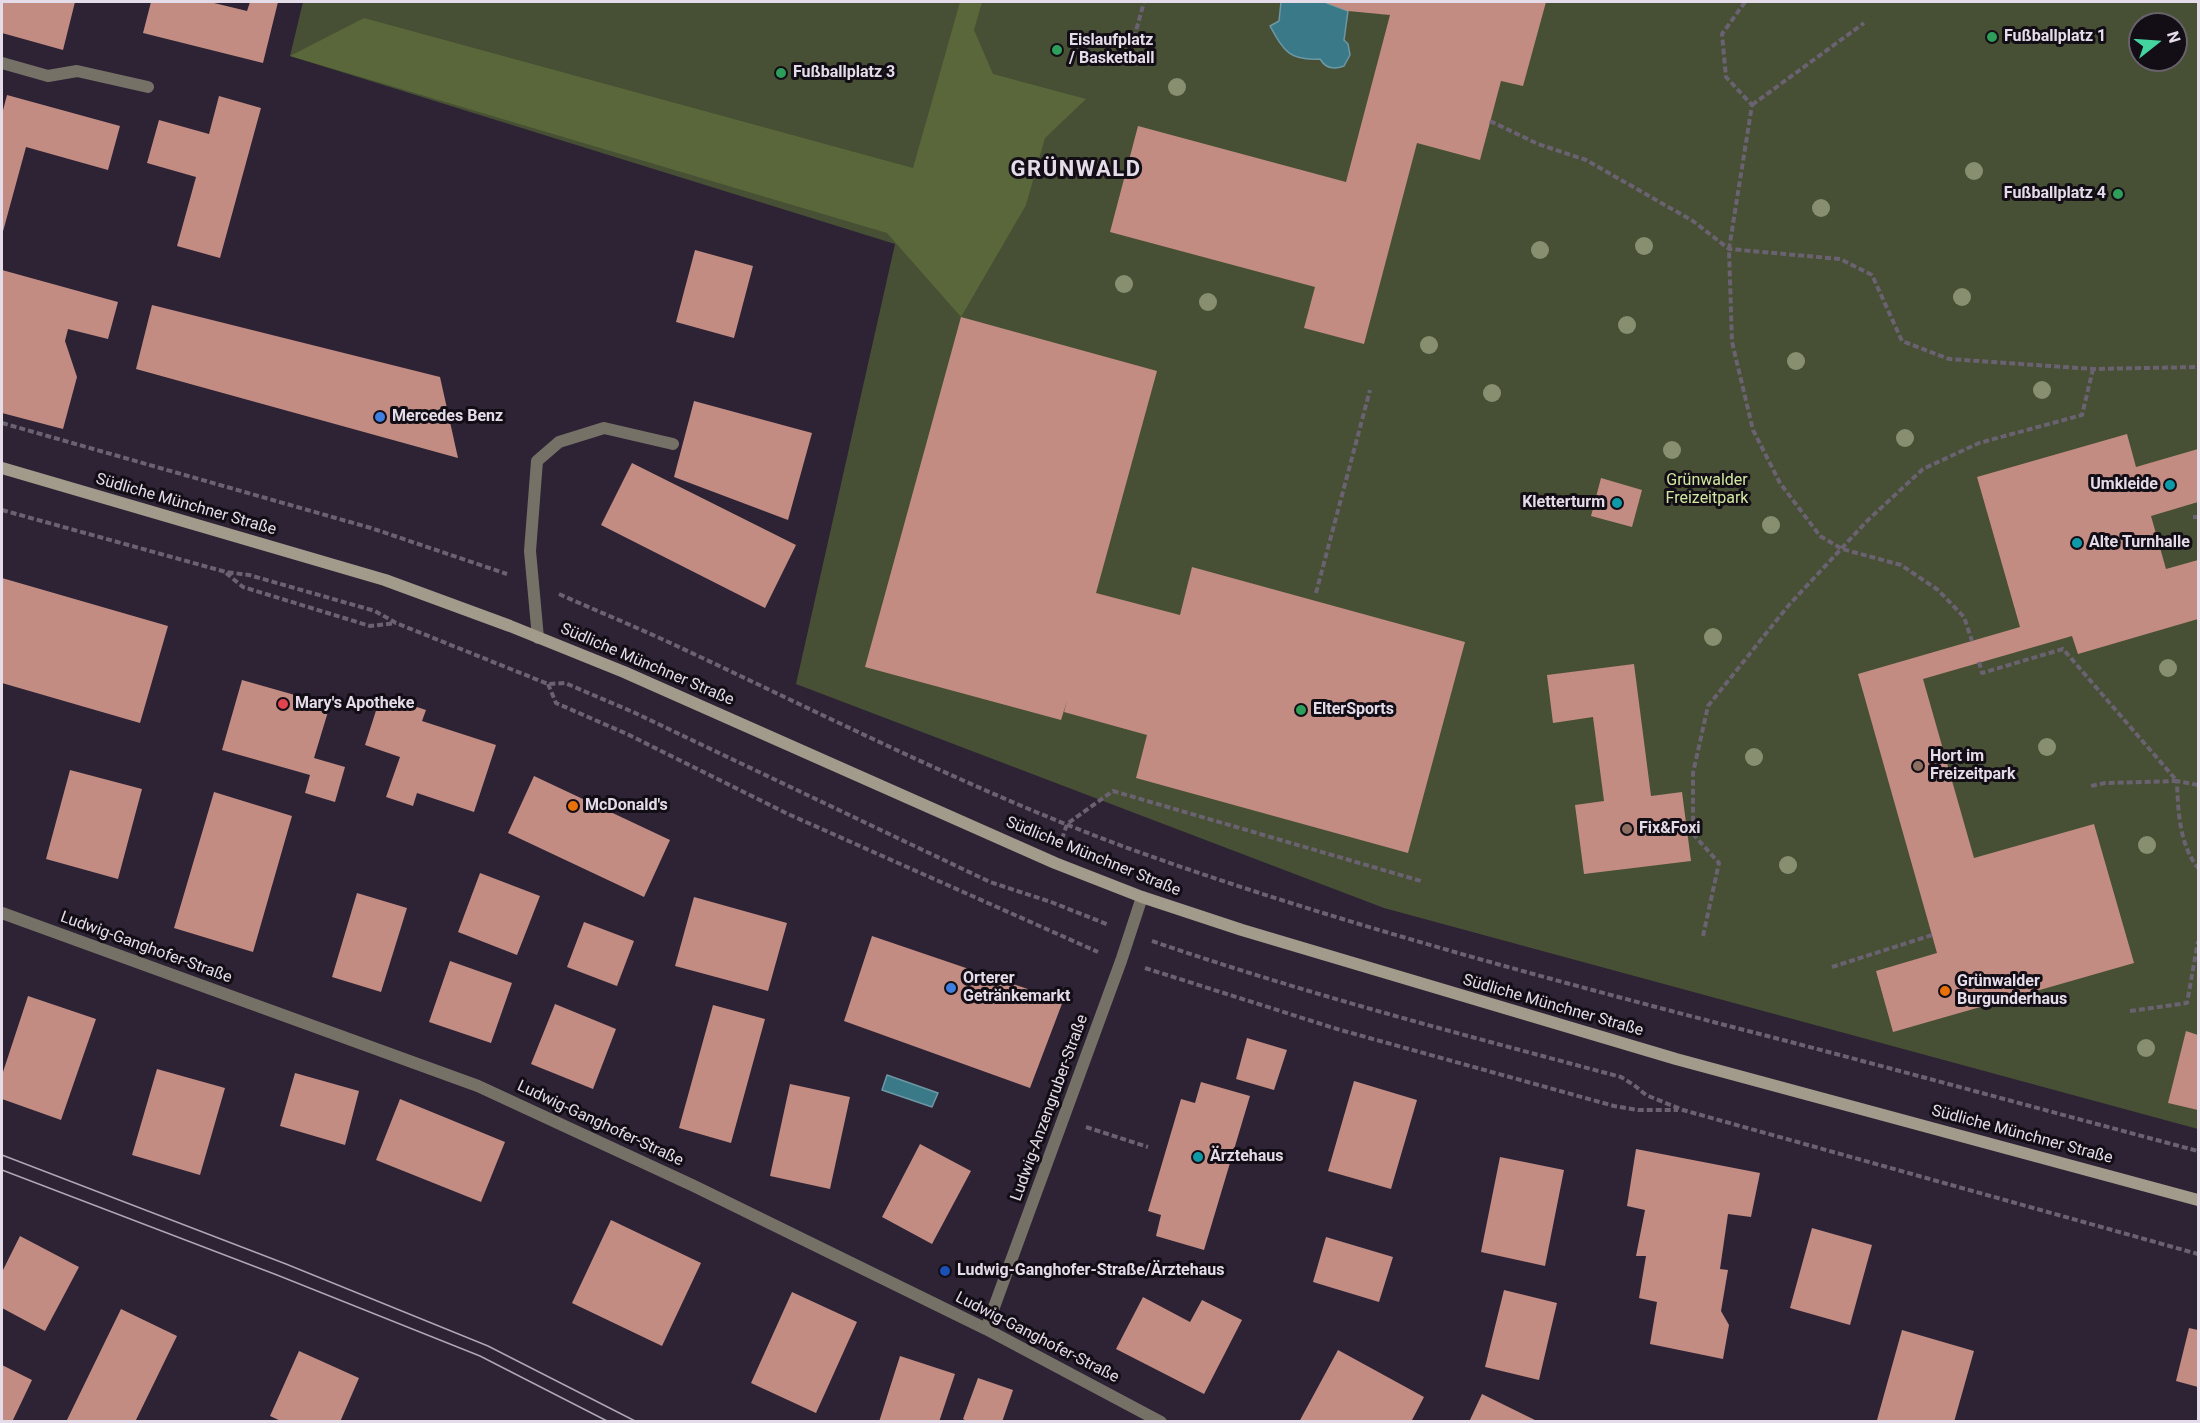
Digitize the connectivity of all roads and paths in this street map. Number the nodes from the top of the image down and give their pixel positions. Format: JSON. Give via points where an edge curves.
{"nodes":[{"id":1,"x":1144,"y":2,"type":"edge"},
{"id":2,"x":1745,"y":2,"type":"edge"},
{"id":3,"x":1864,"y":23,"type":"dead end"},
{"id":4,"x":1134,"y":38,"type":"dead end"},
{"id":5,"x":2,"y":63,"type":"edge"},
{"id":6,"x":148,"y":87,"type":"dead end"},
{"id":7,"x":1752,"y":105,"type":"junction"},
{"id":8,"x":1490,"y":121,"type":"dead end"},
{"id":9,"x":1729,"y":249,"type":"junction"},
{"id":10,"x":2199,"y":367,"type":"edge"},
{"id":11,"x":2093,"y":369,"type":"junction"},
{"id":12,"x":1370,"y":390,"type":"dead end"},
{"id":13,"x":2,"y":423,"type":"edge"},
{"id":14,"x":673,"y":444,"type":"dead end"},
{"id":15,"x":2,"y":468,"type":"edge"},
{"id":16,"x":2,"y":510,"type":"edge"},
{"id":17,"x":1842,"y":549,"type":"junction"},
{"id":18,"x":226,"y":572,"type":"junction"},
{"id":19,"x":533,"y":584,"type":"junction"},
{"id":20,"x":1316,"y":593,"type":"dead end"},
{"id":21,"x":396,"y":623,"type":"junction"},
{"id":22,"x":538,"y":638,"type":"junction"},
{"id":23,"x":1972,"y":641,"type":"dead end"},
{"id":24,"x":1979,"y":663,"type":"dead end"},
{"id":25,"x":548,"y":684,"type":"junction"},
{"id":26,"x":2177,"y":781,"type":"junction"},
{"id":27,"x":2199,"y":785,"type":"edge"},
{"id":28,"x":2091,"y":786,"type":"dead end"},
{"id":29,"x":1066,"y":824,"type":"junction"},
{"id":30,"x":1055,"y":862,"type":"junction"},
{"id":31,"x":2199,"y":868,"type":"edge"},
{"id":32,"x":1421,"y":881,"type":"dead end"},
{"id":33,"x":1142,"y":897,"type":"junction"},
{"id":34,"x":2,"y":913,"type":"edge"},
{"id":35,"x":1130,"y":933,"type":"junction"},
{"id":36,"x":1932,"y":935,"type":"dead end"},
{"id":37,"x":1703,"y":936,"type":"dead end"},
{"id":38,"x":2199,"y":941,"type":"edge"},
{"id":39,"x":1121,"y":961,"type":"junction"},
{"id":40,"x":1832,"y":967,"type":"dead end"},
{"id":41,"x":2130,"y":1011,"type":"dead end"},
{"id":42,"x":1683,"y":1110,"type":"junction"},
{"id":43,"x":1063,"y":1119,"type":"junction"},
{"id":44,"x":1148,"y":1147,"type":"dead end"},
{"id":45,"x":2199,"y":1151,"type":"edge"},
{"id":46,"x":2199,"y":1200,"type":"edge"},
{"id":47,"x":2199,"y":1254,"type":"edge"},
{"id":48,"x":986,"y":1329,"type":"junction"},
{"id":49,"x":1161,"y":1422,"type":"edge"}],
"edges":[{"from":1,"to":4,"type":"path"},
{"from":2,"to":7,"type":"path","via":[[1722,34],[1726,77]]},
{"from":3,"to":7,"type":"path"},
{"from":5,"to":6,"type":"street","via":[[48,76],[77,71]]},
{"from":7,"to":9,"type":"path"},
{"from":8,"to":9,"type":"path","via":[[1603,169],[1693,221]]},
{"from":9,"to":11,"type":"path","via":[[1840,259],[1851,264],[1872,275],[1902,341],[1949,359]]},
{"from":9,"to":17,"type":"path","via":[[1732,342],[1753,430],[1787,492],[1820,536]]},
{"from":10,"to":11,"type":"path"},
{"from":11,"to":17,"type":"path","via":[[2082,415],[1979,443],[1923,469]]},
{"from":12,"to":20,"type":"path"},
{"from":13,"to":19,"type":"path","via":[[371,528]]},
{"from":14,"to":19,"type":"street","via":[[604,428],[559,442],[537,461],[530,551]]},
{"from":15,"to":22,"type":"main road","name":"Südliche Münchner Straße","via":[[385,580]]},
{"from":16,"to":18,"type":"path"},
{"from":17,"to":23,"type":"path","via":[[1901,565],[1938,590],[1964,617]]},
{"from":17,"to":37,"type":"path","via":[[1788,606],[1708,706],[1693,773],[1693,834],[1719,863]]},
{"from":18,"to":21,"type":"path","via":[[365,608]]},
{"from":18,"to":21,"type":"path","via":[[243,587],[370,626]]},
{"from":19,"to":22,"type":"street"},
{"from":19,"to":29,"type":"path","via":[[674,644],[894,750]]},
{"from":21,"to":25,"type":"path"},
{"from":22,"to":30,"type":"main road","name":"Südliche Münchner Straße"},
{"from":24,"to":26,"type":"path","via":[[1982,673],[2063,649]]},
{"from":25,"to":35,"type":"path","via":[[565,683],[633,712],[990,882]]},
{"from":25,"to":39,"type":"path","via":[[556,703],[788,814]]},
{"from":26,"to":27,"type":"path"},
{"from":26,"to":28,"type":"path"},
{"from":26,"to":31,"type":"path","via":[[2179,822]]},
{"from":29,"to":30,"type":"path"},
{"from":29,"to":32,"type":"path","via":[[1113,791]]},
{"from":29,"to":45,"type":"path","via":[[1245,889],[1370,927],[1646,1005]]},
{"from":30,"to":33,"type":"main road","name":"Südliche Münchner Straße"},
{"from":33,"to":35,"type":"street","name":"Ludwig-Anzengruber-Straße"},
{"from":33,"to":46,"type":"main road","name":"Südliche Münchner Straße","via":[[1335,959],[1676,1059]]},
{"from":34,"to":48,"type":"street","name":"Ludwig-Ganghofer-Straße","via":[[478,1086]]},
{"from":35,"to":39,"type":"street","name":"Ludwig-Anzengruber-Straße"},
{"from":35,"to":42,"type":"path","via":[[1446,1030],[1621,1077],[1646,1095]]},
{"from":36,"to":40,"type":"path"},
{"from":38,"to":41,"type":"path","via":[[2187,1003]]},
{"from":39,"to":42,"type":"path","via":[[1337,1029],[1614,1106]]},
{"from":39,"to":43,"type":"street","name":"Ludwig-Anzengruber-Straße"},
{"from":42,"to":47,"type":"path"},
{"from":43,"to":44,"type":"path"},
{"from":43,"to":48,"type":"street","name":"Ludwig-Anzengruber-Straße"},
{"from":48,"to":49,"type":"street","name":"Ludwig-Ganghofer-Straße"}]}
